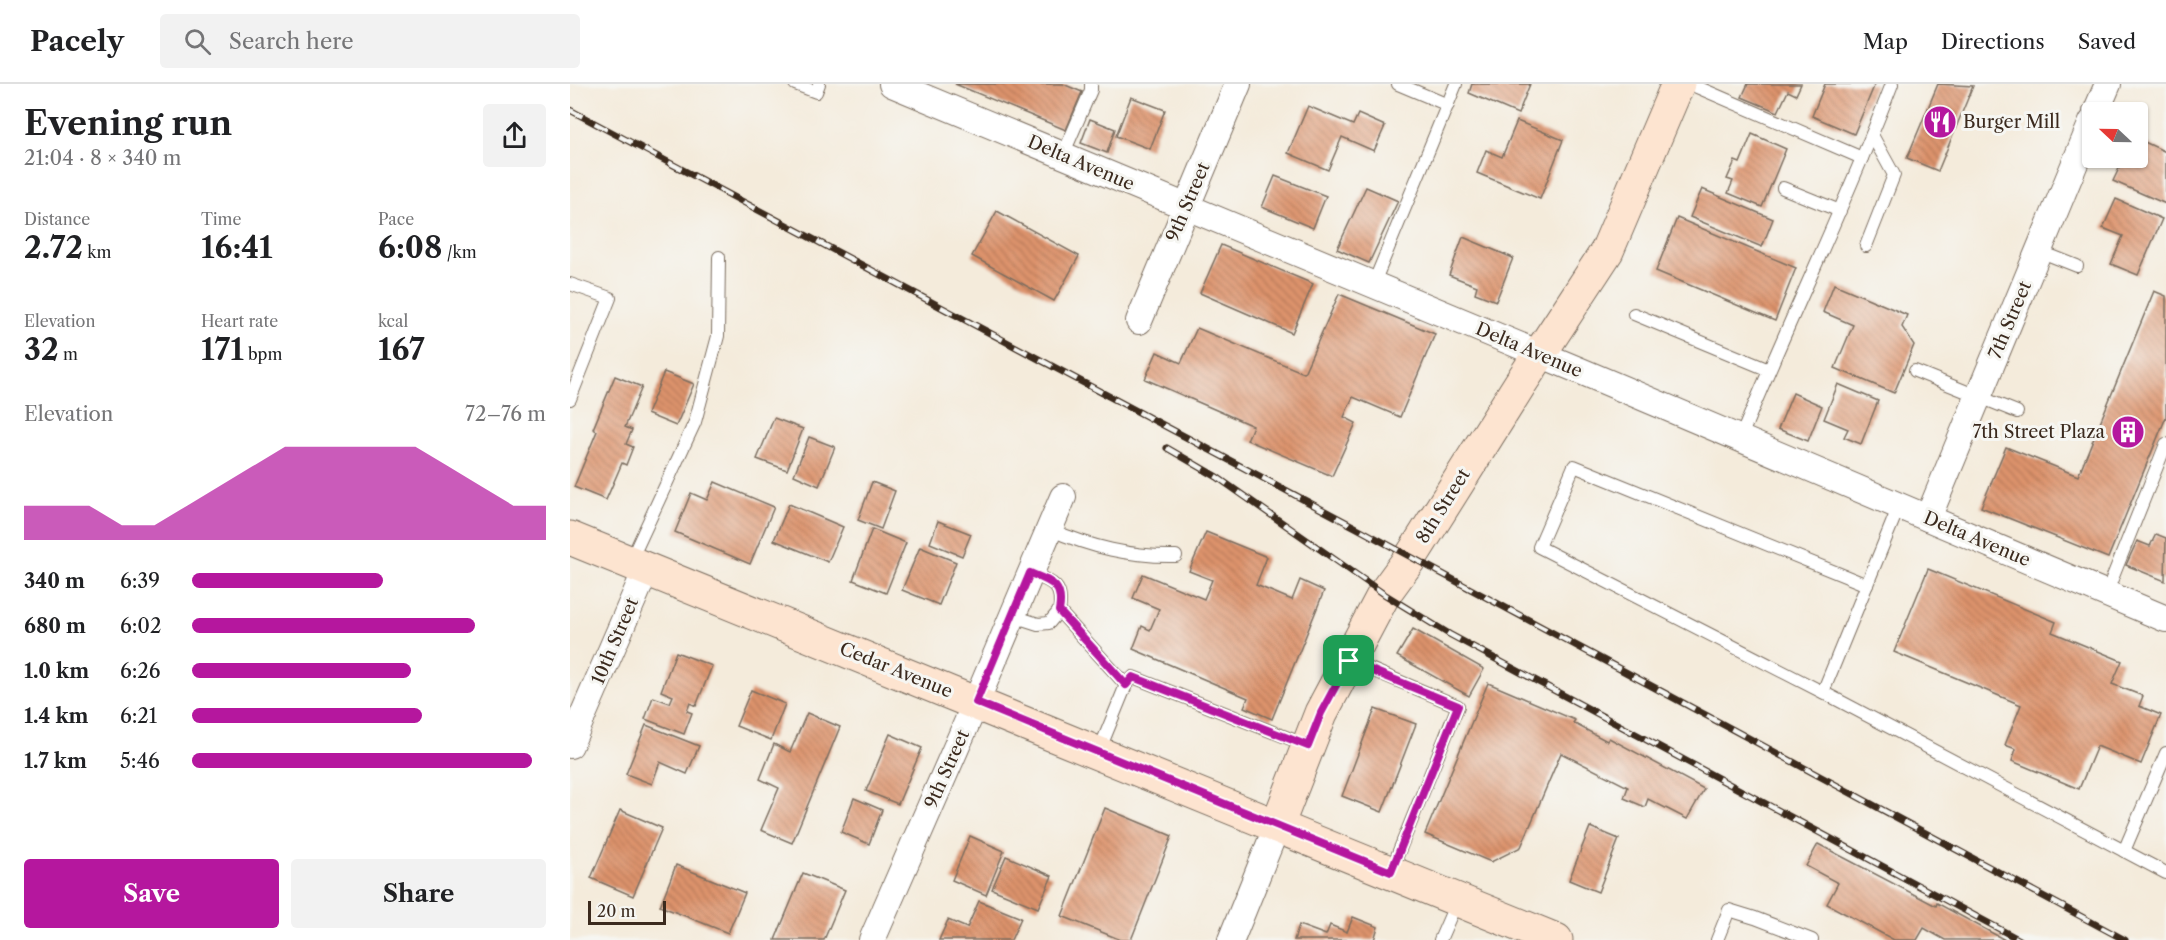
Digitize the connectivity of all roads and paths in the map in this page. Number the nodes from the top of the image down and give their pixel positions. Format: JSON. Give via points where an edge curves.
{"nodes":[{"id":1,"x":795,"y":84,"type":"edge"},
{"id":2,"x":819,"y":84,"type":"edge"},
{"id":3,"x":892,"y":84,"type":"edge"},
{"id":4,"x":1091,"y":84,"type":"edge"},
{"id":5,"x":1238,"y":84,"type":"edge"},
{"id":6,"x":1398,"y":84,"type":"edge"},
{"id":7,"x":1456,"y":84,"type":"edge"},
{"id":8,"x":1678,"y":84,"type":"edge"},
{"id":9,"x":1690,"y":84,"type":"edge"},
{"id":10,"x":1892,"y":84,"type":"edge"},
{"id":11,"x":2108,"y":84,"type":"edge"},
{"id":12,"x":2100,"y":102,"type":"edge"},
{"id":13,"x":1448,"y":105,"type":"junction"},
{"id":14,"x":1872,"y":135,"type":"junction"},
{"id":15,"x":2082,"y":146,"type":"edge"},
{"id":16,"x":1063,"y":155,"type":"junction"},
{"id":17,"x":1862,"y":158,"type":"junction"},
{"id":18,"x":1783,"y":188,"type":"dead end"},
{"id":19,"x":1186,"y":207,"type":"junction"},
{"id":20,"x":1840,"y":211,"type":"junction"},
{"id":21,"x":1866,"y":246,"type":"dead end"},
{"id":22,"x":2039,"y":250,"type":"junction"},
{"id":23,"x":719,"y":257,"type":"dead end"},
{"id":24,"x":2077,"y":266,"type":"dead end"},
{"id":25,"x":570,"y":284,"type":"edge"},
{"id":26,"x":1373,"y":285,"type":"junction"},
{"id":27,"x":1634,"y":314,"type":"dead end"},
{"id":28,"x":1139,"y":321,"type":"dead end"},
{"id":29,"x":1539,"y":354,"type":"junction"},
{"id":30,"x":1769,"y":370,"type":"junction"},
{"id":31,"x":1916,"y":371,"type":"dead end"},
{"id":32,"x":1978,"y":397,"type":"junction"},
{"id":33,"x":570,"y":399,"type":"edge"},
{"id":34,"x":2017,"y":412,"type":"dead end"},
{"id":35,"x":1740,"y":439,"type":"junction"},
{"id":36,"x":2166,"y":444,"type":"edge"},
{"id":37,"x":1063,"y":497,"type":"dead end"},
{"id":38,"x":1899,"y":506,"type":"junction"},
{"id":39,"x":1928,"y":519,"type":"junction"},
{"id":40,"x":1049,"y":529,"type":"junction"},
{"id":41,"x":570,"y":538,"type":"edge"},
{"id":42,"x":1176,"y":556,"type":"dead end"},
{"id":43,"x":638,"y":566,"type":"junction"},
{"id":44,"x":1030,"y":573,"type":"junction"},
{"id":45,"x":1867,"y":585,"type":"junction"},
{"id":46,"x":2106,"y":594,"type":"junction"},
{"id":47,"x":1059,"y":611,"type":"junction"},
{"id":48,"x":1013,"y":616,"type":"junction"},
{"id":49,"x":2166,"y":619,"type":"edge"},
{"id":50,"x":1349,"y":661,"type":"junction"},
{"id":51,"x":1126,"y":685,"type":"junction"},
{"id":52,"x":1822,"y":692,"type":"junction"},
{"id":53,"x":976,"y":702,"type":"junction"},
{"id":54,"x":570,"y":745,"type":"edge"},
{"id":55,"x":1308,"y":746,"type":"junction"},
{"id":56,"x":1098,"y":753,"type":"junction"},
{"id":57,"x":2166,"y":753,"type":"edge"},
{"id":58,"x":1277,"y":826,"type":"junction"},
{"id":59,"x":2124,"y":851,"type":"junction"},
{"id":60,"x":1391,"y":872,"type":"junction"},
{"id":61,"x":2166,"y":873,"type":"edge"},
{"id":62,"x":1457,"y":900,"type":"junction"},
{"id":63,"x":872,"y":940,"type":"edge"},
{"id":64,"x":1230,"y":940,"type":"edge"},
{"id":65,"x":1440,"y":940,"type":"edge"},
{"id":66,"x":1556,"y":940,"type":"edge"},
{"id":67,"x":1717,"y":940,"type":"edge"},
{"id":68,"x":1812,"y":940,"type":"edge"}],
"edges":[{"from":1,"to":2,"type":"lane","via":[[816,92]]},
{"from":3,"to":16,"type":"street","name":"Delta Avenue"},
{"from":4,"to":16,"type":"lane"},
{"from":5,"to":19,"type":"street","name":"9th Street"},
{"from":6,"to":13,"type":"lane"},
{"from":7,"to":13,"type":"lane"},
{"from":8,"to":29,"type":"street","name":"8th Street","via":[[1607,251]]},
{"from":9,"to":17,"type":"lane"},
{"from":10,"to":14,"type":"lane"},
{"from":11,"to":12,"type":"street"},
{"from":13,"to":26,"type":"lane"},
{"from":14,"to":17,"type":"lane"},
{"from":14,"to":21,"type":"lane","via":[[1894,175]]},
{"from":15,"to":22,"type":"street","name":"7th Street"},
{"from":16,"to":19,"type":"street","name":"Delta Avenue"},
{"from":17,"to":20,"type":"lane"},
{"from":18,"to":20,"type":"lane"},
{"from":19,"to":26,"type":"street","name":"Delta Avenue"},
{"from":19,"to":28,"type":"street","name":"9th Street"},
{"from":20,"to":30,"type":"lane"},
{"from":22,"to":24,"type":"lane"},
{"from":22,"to":32,"type":"street","name":"7th Street"},
{"from":23,"to":43,"type":"lane","via":[[718,336],[695,422]]},
{"from":25,"to":33,"type":"lane","via":[[610,298]]},
{"from":26,"to":29,"type":"street","name":"Delta Avenue"},
{"from":27,"to":30,"type":"lane"},
{"from":29,"to":35,"type":"street","name":"Delta Avenue"},
{"from":29,"to":50,"type":"street","name":"8th Street","via":[[1384,594]]},
{"from":30,"to":35,"type":"lane"},
{"from":31,"to":32,"type":"lane"},
{"from":32,"to":34,"type":"lane"},
{"from":32,"to":39,"type":"street","name":"7th Street"},
{"from":35,"to":38,"type":"street","name":"Delta Avenue"},
{"from":36,"to":46,"type":"lane"},
{"from":37,"to":40,"type":"street","name":"9th Street"},
{"from":38,"to":39,"type":"street","name":"Delta Avenue"},
{"from":38,"to":45,"type":"lane"},
{"from":39,"to":46,"type":"street","name":"Delta Avenue"},
{"from":40,"to":42,"type":"lane","via":[[1111,551]]},
{"from":40,"to":44,"type":"street","name":"9th Street"},
{"from":41,"to":43,"type":"street","name":"Cedar Avenue"},
{"from":43,"to":53,"type":"street","name":"Cedar Avenue"},
{"from":43,"to":54,"type":"street","name":"10th Street"},
{"from":44,"to":47,"type":"lane","via":[[1051,582],[1059,591]]},
{"from":44,"to":48,"type":"street","name":"9th Street"},
{"from":45,"to":52,"type":"lane"},
{"from":45,"to":52,"type":"lane","via":[[1574,466],[1539,547]]},
{"from":46,"to":49,"type":"street","name":"Delta Avenue"},
{"from":47,"to":48,"type":"lane","via":[[1049,623],[1038,624]]},
{"from":47,"to":51,"type":"lane"},
{"from":48,"to":53,"type":"street","name":"9th Street"},
{"from":50,"to":55,"type":"street","name":"8th Street"},
{"from":50,"to":60,"type":"lane","via":[[1458,706]]},
{"from":51,"to":55,"type":"lane","via":[[1133,677]]},
{"from":51,"to":56,"type":"lane"},
{"from":52,"to":59,"type":"lane"},
{"from":53,"to":56,"type":"street","name":"Cedar Avenue"},
{"from":53,"to":63,"type":"street","name":"9th Street"},
{"from":55,"to":58,"type":"street","name":"8th Street"},
{"from":56,"to":58,"type":"street","name":"Cedar Avenue"},
{"from":57,"to":59,"type":"lane"},
{"from":58,"to":60,"type":"street","name":"Cedar Avenue"},
{"from":58,"to":64,"type":"street","name":"8th Street"},
{"from":59,"to":61,"type":"lane"},
{"from":60,"to":62,"type":"street","name":"Cedar Avenue"},
{"from":62,"to":65,"type":"lane"},
{"from":62,"to":66,"type":"street","name":"Cedar Avenue"},
{"from":67,"to":68,"type":"lane","via":[[1729,910]]}]}
